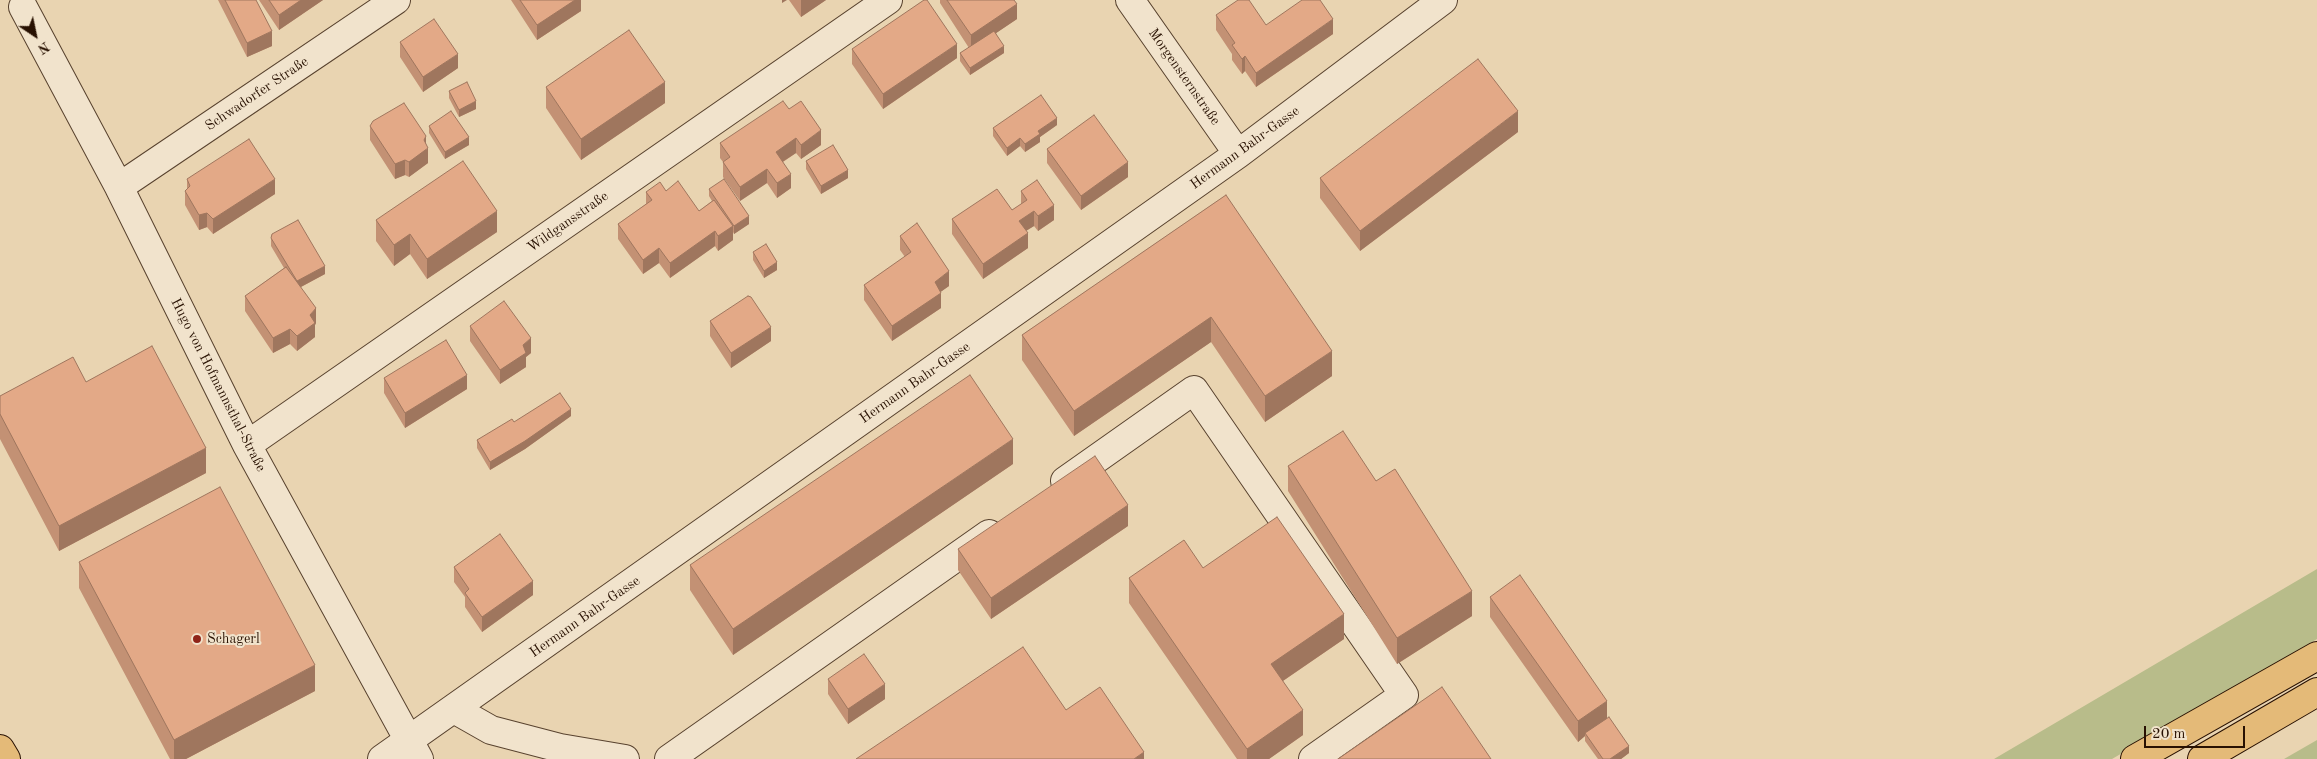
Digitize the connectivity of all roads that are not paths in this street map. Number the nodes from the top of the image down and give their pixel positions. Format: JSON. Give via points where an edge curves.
{"nodes":[{"id":1,"x":396,"y":0,"type":"edge"},
{"id":2,"x":888,"y":0,"type":"edge"},
{"id":3,"x":1130,"y":0,"type":"edge"},
{"id":4,"x":1443,"y":0,"type":"edge"},
{"id":5,"x":23,"y":7,"type":"dead end"},
{"id":6,"x":1238,"y":154,"type":"junction"},
{"id":7,"x":119,"y":187,"type":"junction"},
{"id":8,"x":248,"y":444,"type":"junction"},
{"id":9,"x":1041,"y":498,"type":"edge"},
{"id":10,"x":1008,"y":520,"type":"edge"},
{"id":11,"x":2317,"y":656,"type":"edge"},
{"id":12,"x":2317,"y":692,"type":"edge"},
{"id":13,"x":454,"y":710,"type":"junction"},
{"id":14,"x":0,"y":749,"type":"edge"},
{"id":15,"x":414,"y":750,"type":"edge"},
{"id":16,"x":6,"y":759,"type":"edge"},
{"id":17,"x":382,"y":759,"type":"edge"},
{"id":18,"x":625,"y":759,"type":"edge"},
{"id":19,"x":669,"y":759,"type":"edge"},
{"id":20,"x":1313,"y":759,"type":"edge"},
{"id":21,"x":2135,"y":759,"type":"edge"},
{"id":22,"x":2202,"y":759,"type":"edge"}],
"edges":[{"from":1,"to":7,"type":"street","name":"Schwadorfer Straße"},
{"from":2,"to":8,"type":"street","name":"Wildgansstraße"},
{"from":3,"to":6,"type":"street","name":"Morgensternstraße"},
{"from":4,"to":6,"type":"street","name":"Hermann Bahr-Gasse"},
{"from":5,"to":7,"type":"street","name":"Hugo von Hofmannsthal-Straße"},
{"from":6,"to":13,"type":"street","name":"Hermann Bahr-Gasse"},
{"from":7,"to":8,"type":"street","name":"Hugo von Hofmannsthal-Straße"},
{"from":8,"to":15,"type":"street","name":"Hugo von Hofmannsthal-Straße"},
{"from":9,"to":20,"type":"street","via":[[1194,390],[1404,696]]},
{"from":10,"to":19,"type":"street"},
{"from":11,"to":21,"type":"main road"},
{"from":12,"to":22,"type":"main road"},
{"from":13,"to":15,"type":"street","name":"Hermann Bahr-Gasse"},
{"from":13,"to":18,"type":"street","via":[[491,730],[560,748]]},
{"from":14,"to":16,"type":"main road"},
{"from":15,"to":17,"type":"street","name":"Hermann Bahr-Gasse"}]}
